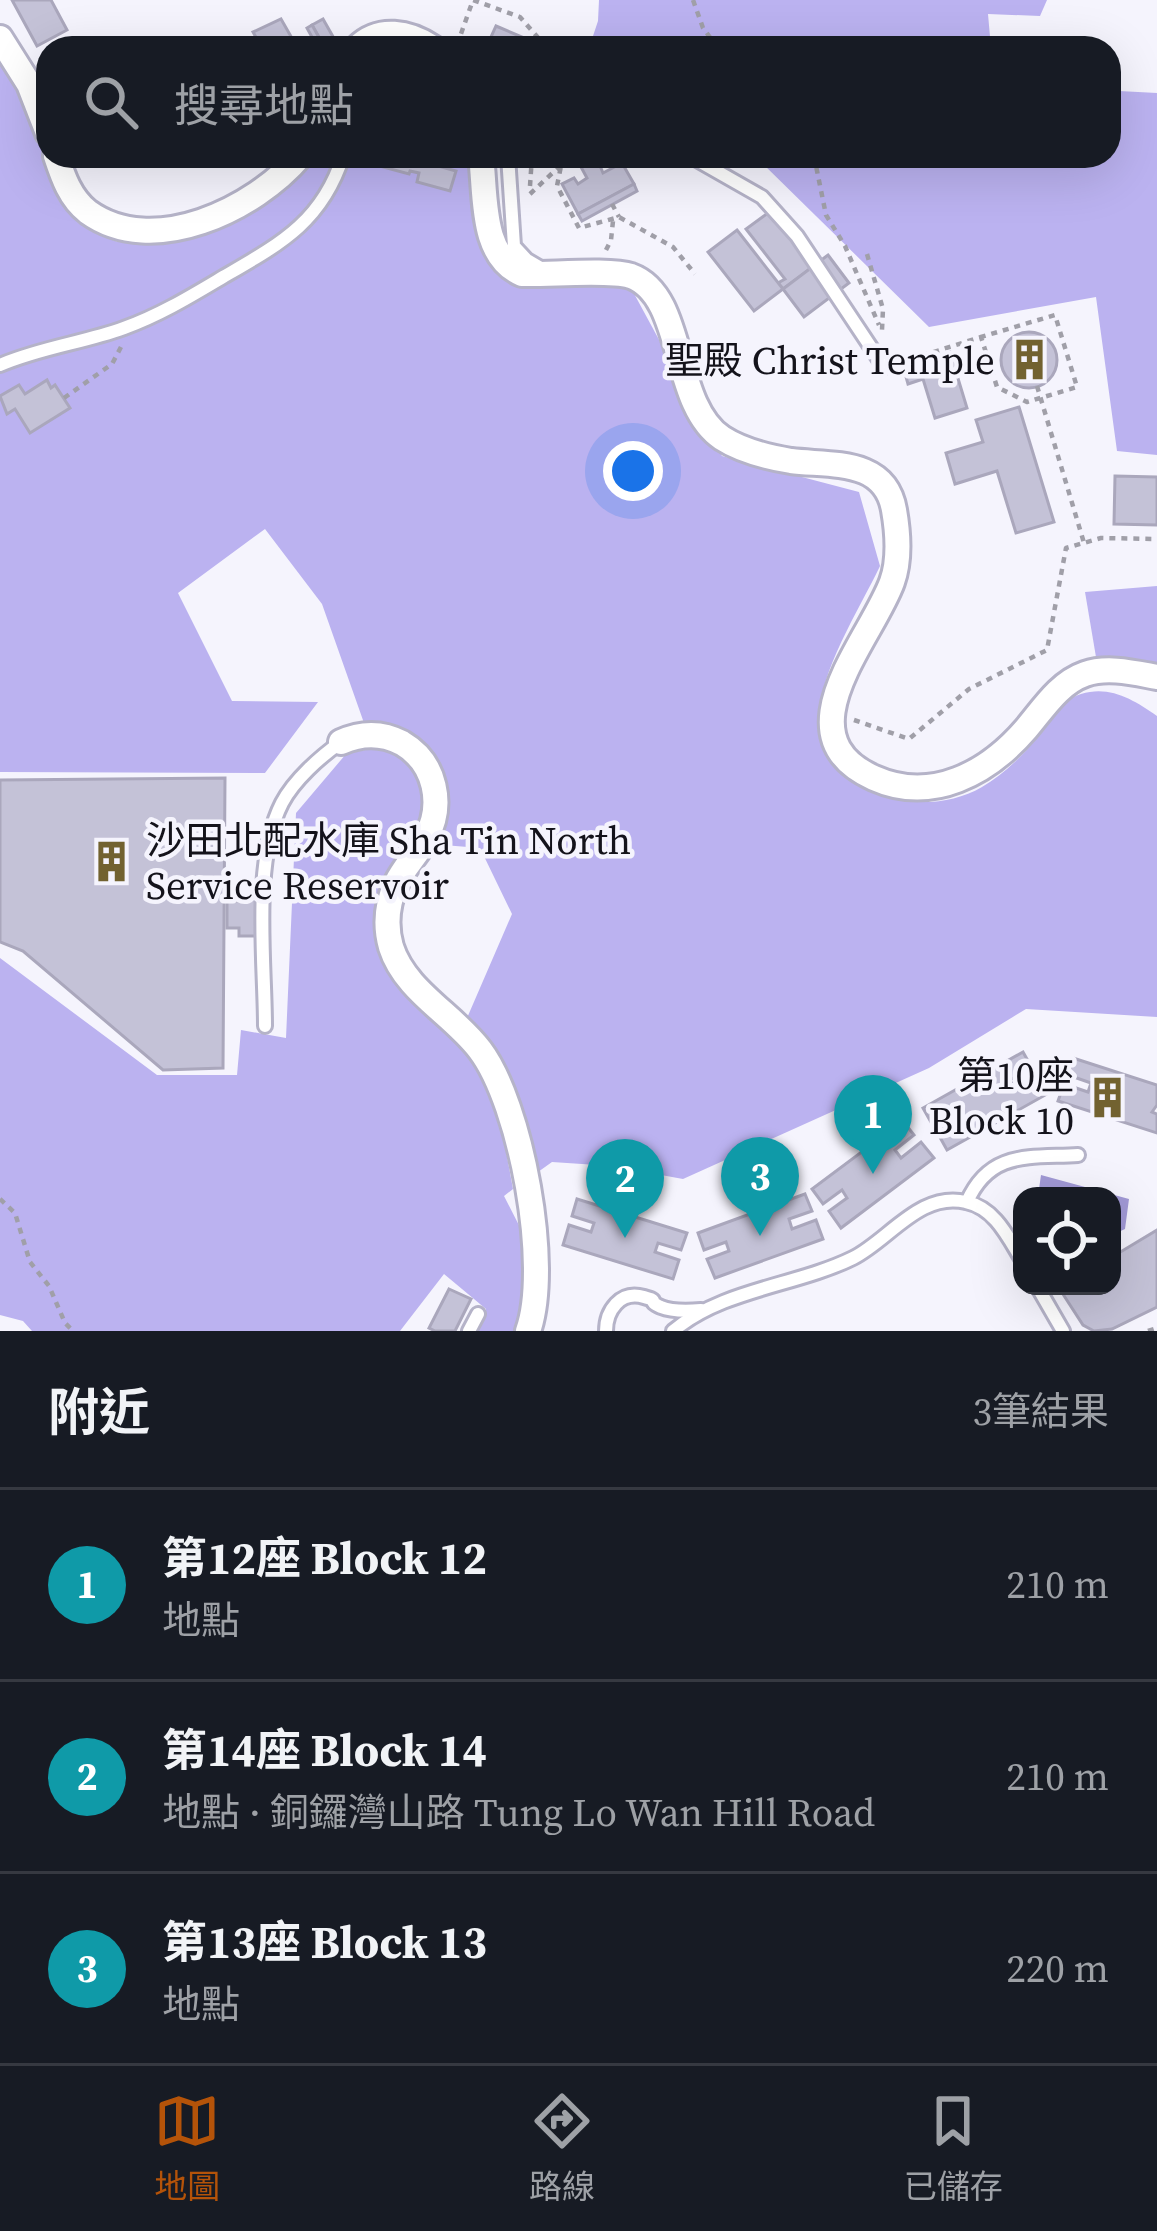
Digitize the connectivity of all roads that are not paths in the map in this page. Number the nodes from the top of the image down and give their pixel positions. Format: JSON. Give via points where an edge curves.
{"nodes":[{"id":1,"x":0,"y":38,"type":"edge"},
{"id":2,"x":36,"y":102,"type":"edge"},
{"id":3,"x":60,"y":168,"type":"edge"},
{"id":4,"x":288,"y":168,"type":"edge"},
{"id":5,"x":340,"y":168,"type":"edge"},
{"id":6,"x":484,"y":168,"type":"edge"},
{"id":7,"x":509,"y":168,"type":"edge"},
{"id":8,"x":711,"y":168,"type":"edge"},
{"id":9,"x":557,"y":274,"type":"junction"},
{"id":10,"x":0,"y":365,"type":"edge"},
{"id":11,"x":889,"y":366,"type":"road end"},
{"id":12,"x":1157,"y":677,"type":"edge"},
{"id":13,"x":340,"y":742,"type":"joint"},
{"id":14,"x":265,"y":1027,"type":"dead end"},
{"id":15,"x":1078,"y":1155,"type":"dead end"},
{"id":16,"x":967,"y":1202,"type":"junction"},
{"id":17,"x":1013,"y":1247,"type":"edge"},
{"id":18,"x":1042,"y":1295,"type":"edge"},
{"id":19,"x":709,"y":1309,"type":"junction"},
{"id":20,"x":478,"y":1314,"type":"dead end"},
{"id":21,"x":469,"y":1331,"type":"edge"},
{"id":22,"x":527,"y":1331,"type":"edge"},
{"id":23,"x":606,"y":1331,"type":"edge"},
{"id":24,"x":673,"y":1331,"type":"edge"},
{"id":25,"x":1064,"y":1331,"type":"edge"}],
"edges":[{"from":1,"to":2,"type":"street"},
{"from":3,"to":4,"type":"street","via":[[87,212],[153,230],[207,220]]},
{"from":5,"to":10,"type":"lane","via":[[334,187],[287,239],[164,313]]},
{"from":6,"to":9,"type":"street","via":[[496,252],[516,272]]},
{"from":7,"to":9,"type":"lane","via":[[514,246]]},
{"from":8,"to":11,"type":"lane","via":[[762,197]]},
{"from":9,"to":12,"type":"street","via":[[630,276],[645,286],[666,320],[697,412],[721,437],[772,457],[856,468],[884,484],[894,511],[894,577],[841,680],[831,721],[841,750],[864,772],[931,787],[968,777],[1083,674]]},
{"from":13,"to":14,"type":"lane","via":[[287,794],[277,816],[265,894]]},
{"from":13,"to":22,"type":"street","via":[[391,738],[415,752],[433,783],[435,816],[393,891],[388,932],[403,971],[477,1046],[506,1097],[538,1264]]},
{"from":15,"to":16,"type":"lane","via":[[989,1168]]},
{"from":16,"to":17,"type":"lane","via":[[988,1212]]},
{"from":16,"to":19,"type":"lane","via":[[920,1210],[855,1257]]},
{"from":18,"to":25,"type":"lane"},
{"from":19,"to":23,"type":"lane","via":[[677,1310],[633,1295],[609,1311]]},
{"from":19,"to":24,"type":"lane"},
{"from":20,"to":21,"type":"lane"}]}
